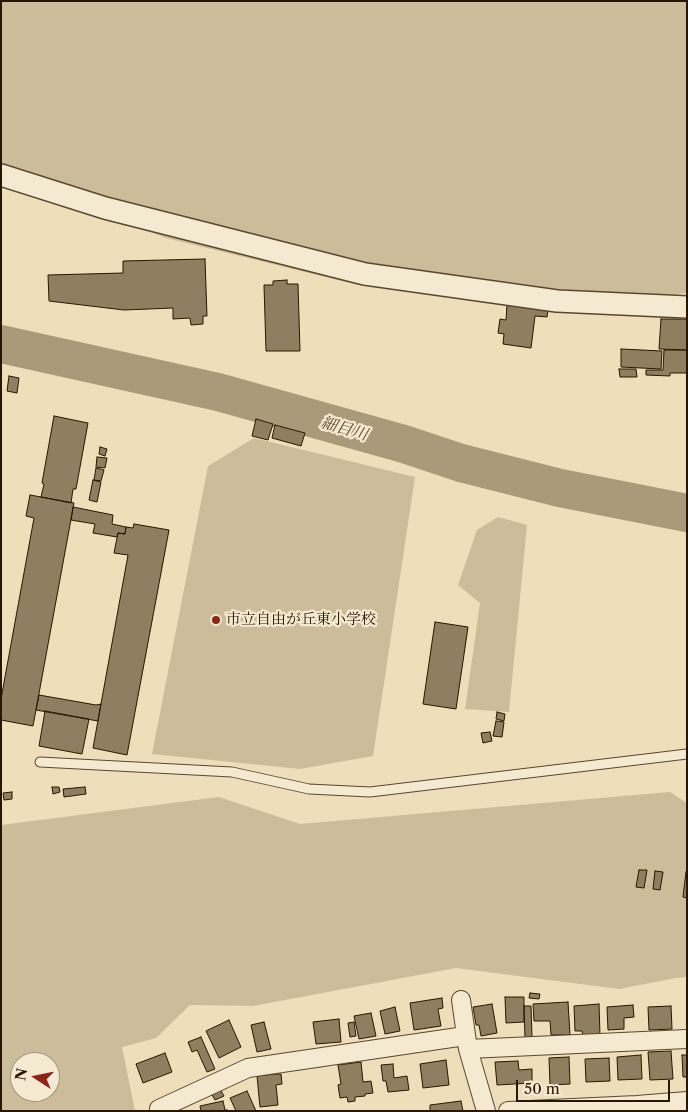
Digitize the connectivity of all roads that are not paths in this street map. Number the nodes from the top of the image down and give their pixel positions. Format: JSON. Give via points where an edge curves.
{"nodes":[{"id":1,"x":1,"y":175,"type":"edge"},
{"id":2,"x":687,"y":307,"type":"edge"},
{"id":3,"x":687,"y":754,"type":"edge"},
{"id":4,"x":40,"y":762,"type":"dead end"},
{"id":5,"x":461,"y":1000,"type":"dead end"},
{"id":6,"x":687,"y":1040,"type":"edge"},
{"id":7,"x":467,"y":1042,"type":"junction"},
{"id":8,"x":687,"y":1101,"type":"edge"},
{"id":9,"x":159,"y":1111,"type":"edge"},
{"id":10,"x":486,"y":1111,"type":"edge"},
{"id":11,"x":508,"y":1111,"type":"edge"}],
"edges":[{"from":1,"to":2,"type":"street","via":[[105,208],[365,274],[556,301]]},
{"from":3,"to":4,"type":"lane","via":[[370,792],[309,789],[232,772]]},
{"from":5,"to":7,"type":"street"},
{"from":6,"to":7,"type":"street"},
{"from":7,"to":9,"type":"street","via":[[248,1068],[159,1108]]},
{"from":7,"to":10,"type":"street"},
{"from":8,"to":11,"type":"street"}]}
